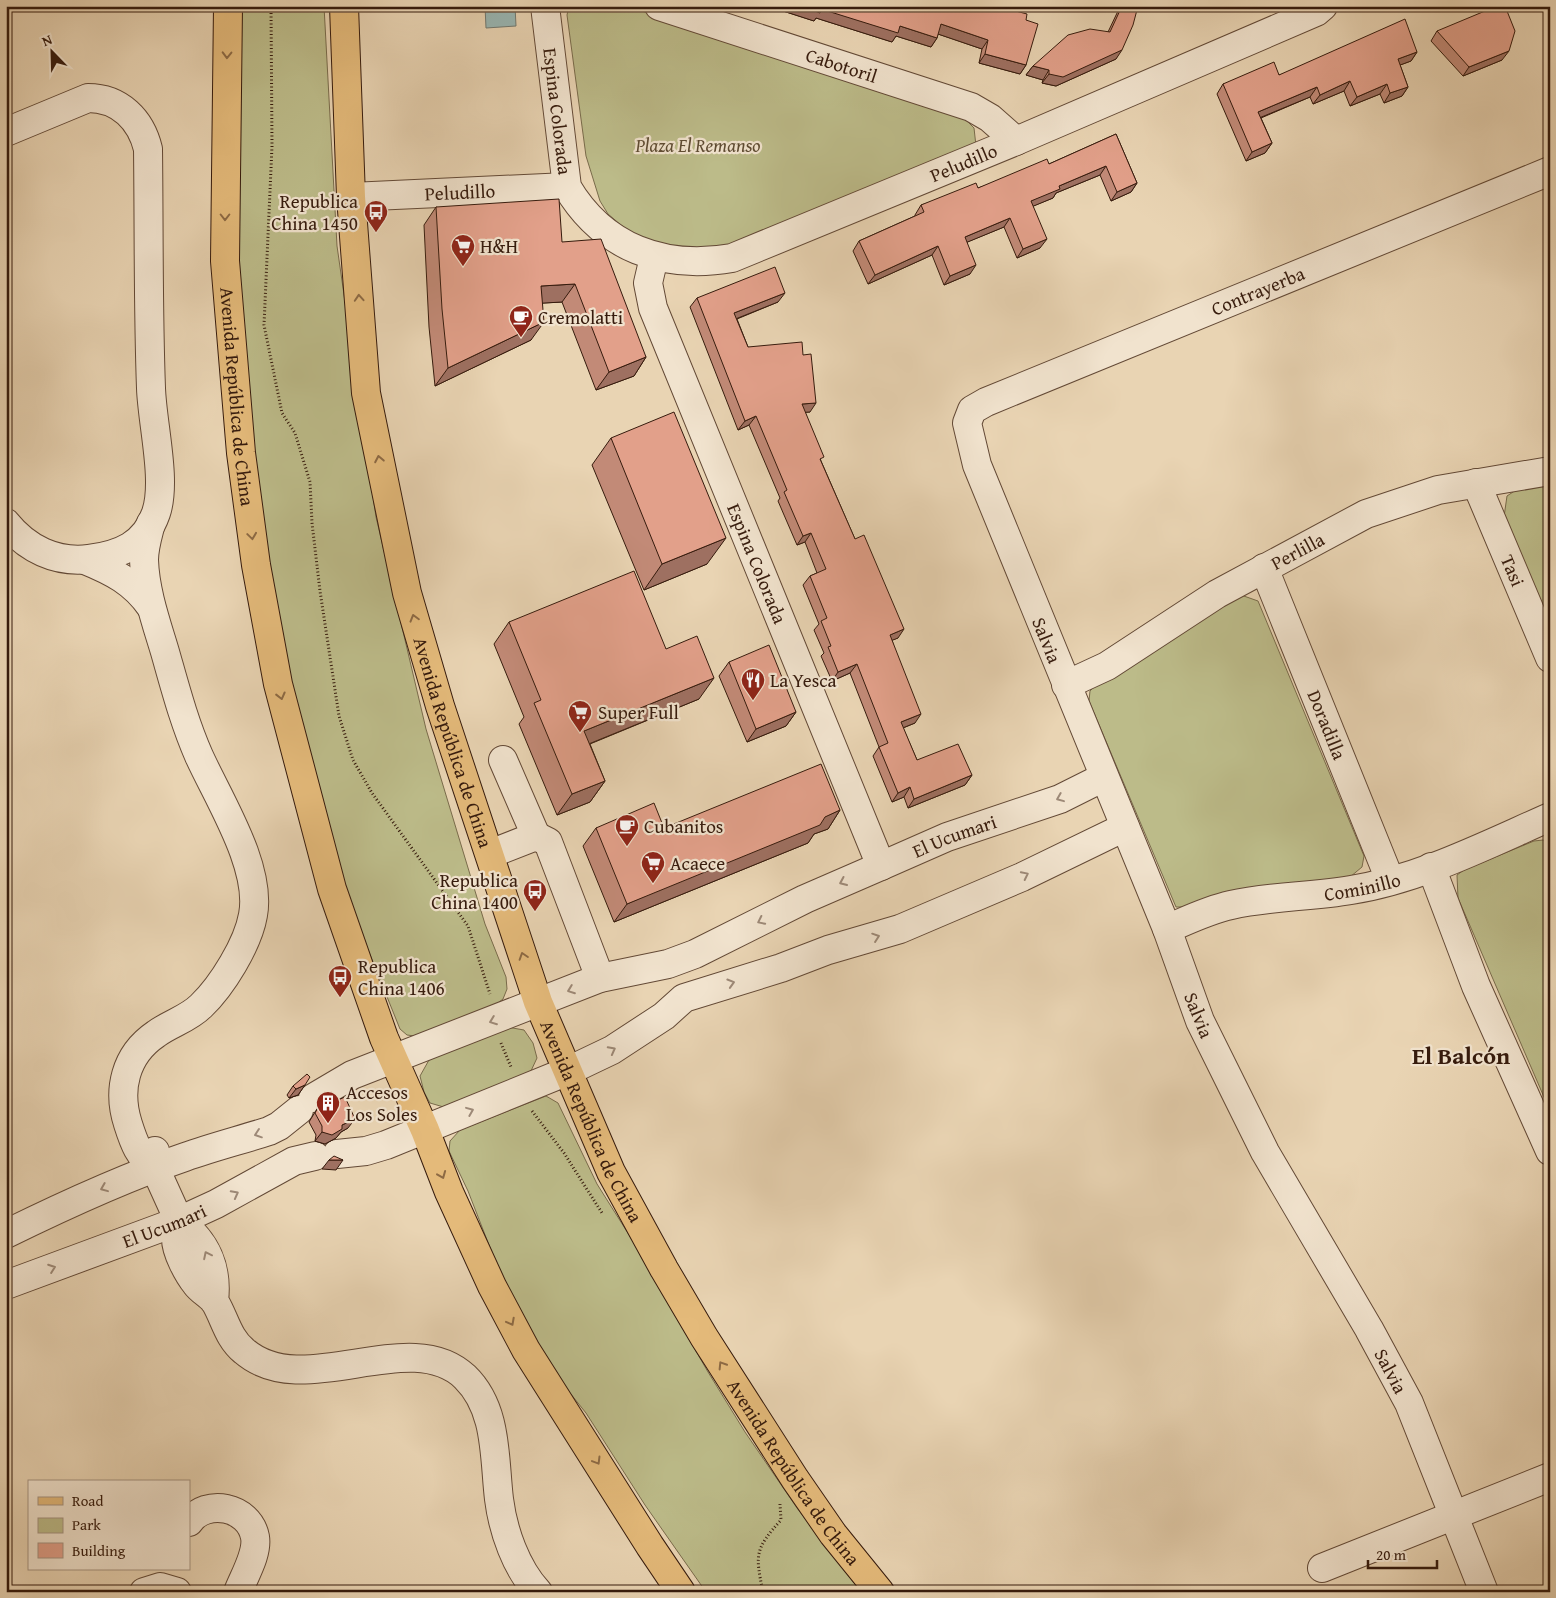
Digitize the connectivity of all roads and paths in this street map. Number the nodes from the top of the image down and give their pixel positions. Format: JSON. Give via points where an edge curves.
{"nodes":[{"id":1,"x":228,"y":6,"type":"edge"},
{"id":2,"x":271,"y":6,"type":"edge"},
{"id":3,"x":344,"y":6,"type":"edge"},
{"id":4,"x":545,"y":6,"type":"edge"},
{"id":5,"x":658,"y":6,"type":"edge"},
{"id":6,"x":1320,"y":9,"type":"edge"},
{"id":7,"x":6,"y":132,"type":"edge"},
{"id":8,"x":1016,"y":141,"type":"junction"},
{"id":9,"x":1550,"y":171,"type":"edge"},
{"id":10,"x":567,"y":187,"type":"junction"},
{"id":11,"x":351,"y":197,"type":"junction"},
{"id":12,"x":607,"y":232,"type":"joint"},
{"id":13,"x":654,"y":257,"type":"junction"},
{"id":14,"x":968,"y":416,"type":"joint"},
{"id":15,"x":1550,"y":471,"type":"edge"},
{"id":16,"x":1476,"y":483,"type":"junction"},
{"id":17,"x":6,"y":523,"type":"edge"},
{"id":18,"x":151,"y":523,"type":"junction"},
{"id":19,"x":85,"y":560,"type":"junction"},
{"id":20,"x":1264,"y":568,"type":"junction"},
{"id":21,"x":152,"y":608,"type":"junction"},
{"id":22,"x":1550,"y":658,"type":"edge"},
{"id":23,"x":1066,"y":685,"type":"junction"},
{"id":24,"x":503,"y":760,"type":"dead end"},
{"id":25,"x":1104,"y":777,"type":"junction"},
{"id":26,"x":1550,"y":817,"type":"edge"},
{"id":27,"x":1125,"y":827,"type":"junction"},
{"id":28,"x":536,"y":836,"type":"junction"},
{"id":29,"x":490,"y":854,"type":"junction"},
{"id":30,"x":880,"y":866,"type":"junction"},
{"id":31,"x":1430,"y":868,"type":"junction"},
{"id":32,"x":1390,"y":880,"type":"junction"},
{"id":33,"x":1167,"y":930,"type":"junction"},
{"id":34,"x":668,"y":964,"type":"junction"},
{"id":35,"x":600,"y":978,"type":"junction"},
{"id":36,"x":684,"y":998,"type":"junction"},
{"id":37,"x":538,"y":1002,"type":"junction"},
{"id":38,"x":498,"y":1019,"type":"junction"},
{"id":39,"x":394,"y":1059,"type":"junction"},
{"id":40,"x":568,"y":1071,"type":"junction"},
{"id":41,"x":520,"y":1091,"type":"junction"},
{"id":42,"x":425,"y":1130,"type":"junction"},
{"id":43,"x":1550,"y":1151,"type":"edge"},
{"id":44,"x":155,"y":1168,"type":"junction"},
{"id":45,"x":603,"y":1214,"type":"dead end"},
{"id":46,"x":179,"y":1221,"type":"junction"},
{"id":47,"x":6,"y":1234,"type":"edge"},
{"id":48,"x":6,"y":1284,"type":"edge"},
{"id":49,"x":1550,"y":1477,"type":"edge"},
{"id":50,"x":776,"y":1498,"type":"dead end"},
{"id":51,"x":1455,"y":1516,"type":"junction"},
{"id":52,"x":190,"y":1520,"type":"edge"},
{"id":53,"x":1322,"y":1568,"type":"dead end"},
{"id":54,"x":238,"y":1592,"type":"edge"},
{"id":55,"x":538,"y":1592,"type":"edge"},
{"id":56,"x":681,"y":1592,"type":"edge"},
{"id":57,"x":763,"y":1592,"type":"edge"},
{"id":58,"x":880,"y":1592,"type":"edge"},
{"id":59,"x":1484,"y":1592,"type":"edge"}],
"edges":[{"from":1,"to":39,"type":"main road","name":"Avenida República de China","one_way":true,"via":[[225,261],[240,453],[256,565],[278,684],[332,889]]},
{"from":2,"to":38,"type":"path","via":[[272,146],[264,326],[282,413],[295,433],[310,482],[320,591],[339,716],[353,760],[372,793],[468,926]]},
{"from":3,"to":11,"type":"main road","name":"Avenida República de China"},
{"from":4,"to":10,"type":"street","name":"Espina Colorada"},
{"from":5,"to":8,"type":"street","name":"Cabotoril","via":[[971,107],[990,118]]},
{"from":6,"to":8,"type":"street","name":"Peludillo"},
{"from":7,"to":18,"type":"street","via":[[88,98],[98,98],[128,112],[145,134],[148,149],[151,389],[159,481],[159,501]]},
{"from":8,"to":13,"type":"street","name":"Peludillo","via":[[732,258],[704,263]]},
{"from":9,"to":14,"type":"street","name":"Contrayerba","via":[[986,402]]},
{"from":10,"to":11,"type":"street","name":"Peludillo"},
{"from":10,"to":12,"type":"street","name":"Espina Colorada","via":[[576,202]]},
{"from":29,"to":11,"type":"main road","name":"Avenida República de China","one_way":true,"via":[[440,706],[407,593],[394,535],[366,393]]},
{"from":12,"to":13,"type":"street","name":"Peludillo","via":[[637,251]]},
{"from":13,"to":30,"type":"street","name":"Espina Colorada","via":[[648,283],[654,308]]},
{"from":14,"to":23,"type":"street","name":"Salvia","via":[[977,465]]},
{"from":15,"to":16,"type":"street","name":"Perlilla"},
{"from":16,"to":20,"type":"street","name":"Perlilla","via":[[1438,490],[1366,514]]},
{"from":16,"to":22,"type":"street","name":"Tasi"},
{"from":17,"to":19,"type":"street","via":[[32,548],[58,558]]},
{"from":18,"to":19,"type":"street","via":[[135,545],[111,556]]},
{"from":18,"to":21,"type":"street","via":[[144,559]]},
{"from":19,"to":21,"type":"street","via":[[126,579]]},
{"from":20,"to":23,"type":"street","name":"Perlilla","via":[[1217,594],[1107,666]]},
{"from":20,"to":32,"type":"street","name":"Doradilla"},
{"from":21,"to":44,"type":"street","via":[[184,720],[250,869],[255,902],[242,945],[213,992],[185,1019],[156,1033],[130,1066],[136,1099],[156,1154]]},
{"from":23,"to":25,"type":"street","name":"Salvia"},
{"from":24,"to":28,"type":"street"},
{"from":25,"to":27,"type":"street","name":"Salvia"},
{"from":25,"to":30,"type":"street","name":"El Ucumari","one_way":true,"via":[[1060,799],[947,837]]},
{"from":26,"to":31,"type":"street","name":"Cominillo"},
{"from":27,"to":33,"type":"street","name":"Salvia"},
{"from":36,"to":27,"type":"street","one_way":true,"via":[[828,950],[869,940],[962,904]]},
{"from":28,"to":29,"type":"street"},
{"from":28,"to":35,"type":"street","via":[[548,842]]},
{"from":37,"to":29,"type":"main road","name":"Avenida República de China","one_way":true},
{"from":30,"to":34,"type":"street","name":"El Ucumari","one_way":true},
{"from":31,"to":32,"type":"street","name":"Cominillo"},
{"from":31,"to":43,"type":"street","via":[[1476,986]]},
{"from":32,"to":33,"type":"street","name":"Cominillo","via":[[1352,890],[1231,905]]},
{"from":33,"to":51,"type":"street","name":"Salvia","via":[[1217,1059],[1265,1152],[1409,1403]]},
{"from":34,"to":35,"type":"street","name":"El Ucumari"},
{"from":34,"to":36,"type":"street"},
{"from":35,"to":37,"type":"street","name":"El Ucumari","one_way":true},
{"from":40,"to":36,"type":"street","name":"El Ucumari","one_way":true,"via":[[639,1034]]},
{"from":37,"to":38,"type":"street","name":"El Ucumari"},
{"from":37,"to":40,"type":"main road","name":"Avenida República de China"},
{"from":38,"to":39,"type":"street","name":"El Ucumari","one_way":true},
{"from":38,"to":41,"type":"path","via":[[497,1031]]},
{"from":39,"to":42,"type":"main road","name":"Avenida República de China"},
{"from":39,"to":44,"type":"street","name":"El Ucumari","one_way":true,"via":[[352,1075],[269,1131]]},
{"from":40,"to":41,"type":"street","name":"El Ucumari"},
{"from":58,"to":40,"type":"main road","name":"Avenida República de China","one_way":true,"via":[[833,1534],[795,1479],[704,1337],[611,1172]]},
{"from":42,"to":41,"type":"street","name":"El Ucumari","one_way":true},
{"from":41,"to":45,"type":"path"},
{"from":46,"to":42,"type":"street","name":"El Ucumari","one_way":true,"via":[[294,1162],[326,1155],[352,1154]]},
{"from":42,"to":56,"type":"main road","name":"Avenida República de China","one_way":true,"via":[[468,1234],[526,1350]]},
{"from":44,"to":46,"type":"street"},
{"from":44,"to":47,"type":"street","one_way":true,"via":[[83,1196]]},
{"from":48,"to":46,"type":"street","name":"El Ucumari","one_way":true},
{"from":46,"to":55,"type":"street","via":[[194,1232],[215,1271],[214,1302],[224,1325],[243,1350],[256,1360],[292,1370],[383,1360],[428,1360],[454,1369],[465,1378],[476,1391],[490,1422],[505,1529],[527,1578]]},
{"from":49,"to":51,"type":"street"},
{"from":50,"to":57,"type":"path","via":[[781,1506],[781,1520],[762,1541],[756,1562]]},
{"from":51,"to":53,"type":"street"},
{"from":51,"to":59,"type":"street","name":"Salvia"},
{"from":52,"to":54,"type":"street","via":[[194,1514],[221,1507],[240,1513],[248,1521],[255,1546]]}]}
